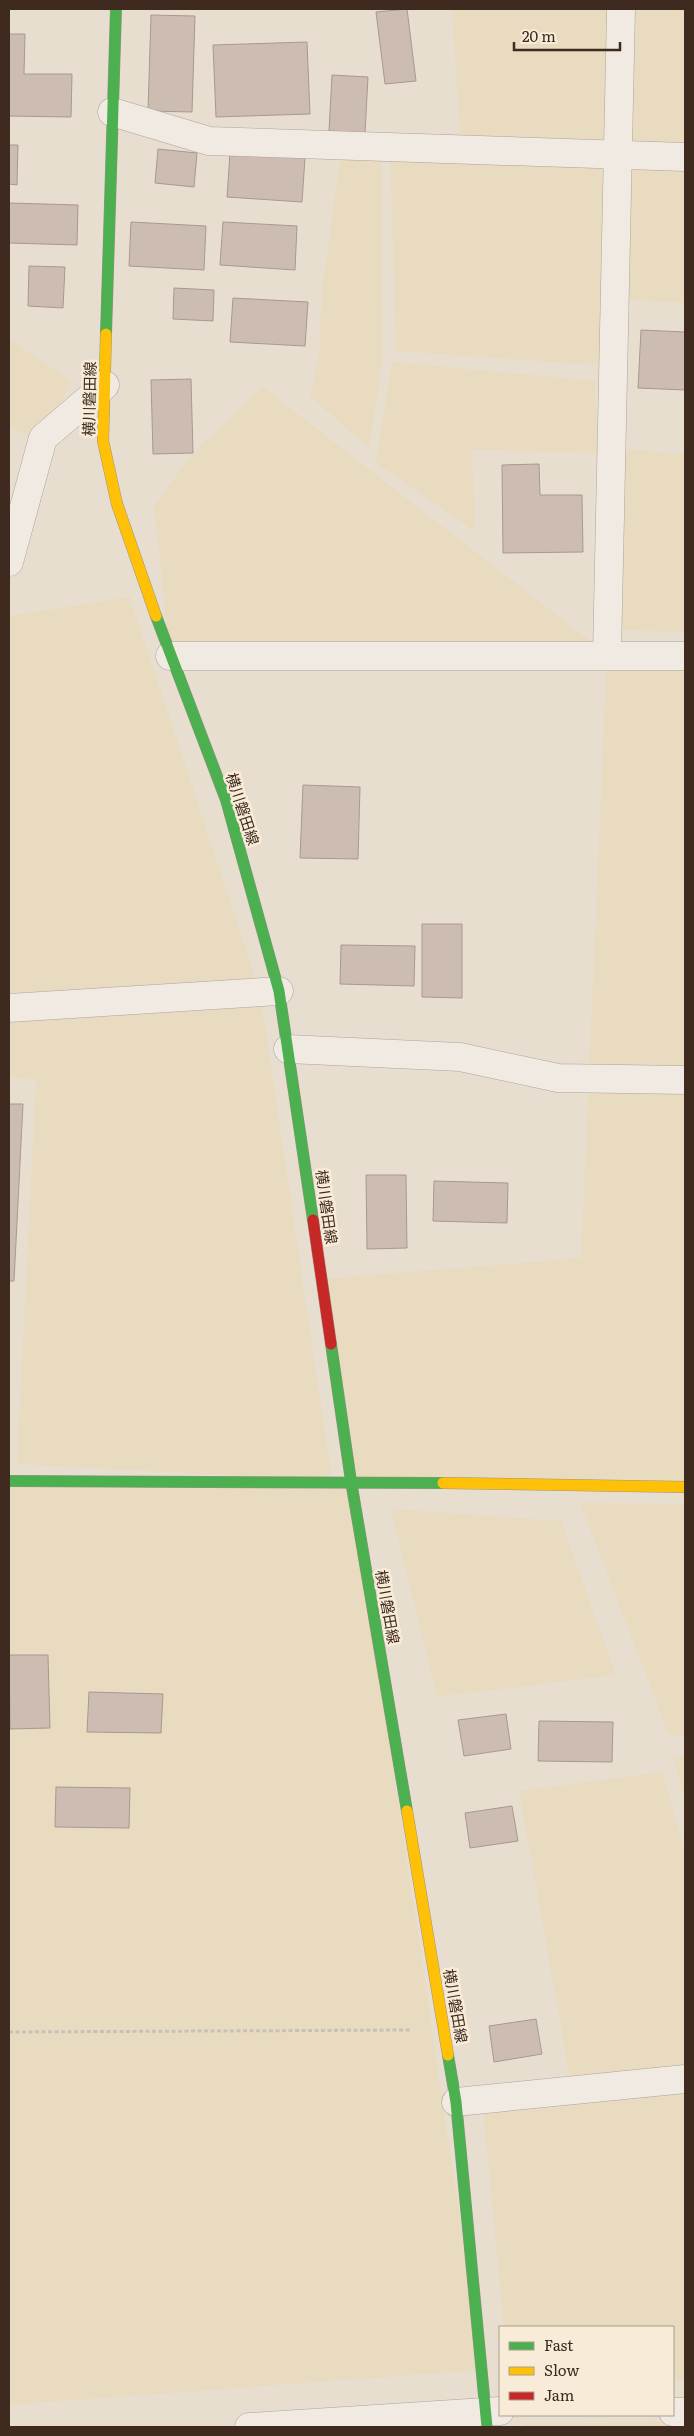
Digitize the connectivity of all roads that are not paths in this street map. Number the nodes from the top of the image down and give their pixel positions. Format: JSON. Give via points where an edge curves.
{"nodes":[{"id":1,"x":116,"y":9,"type":"edge"},
{"id":2,"x":621,"y":9,"type":"edge"},
{"id":3,"x":112,"y":112,"type":"junction"},
{"id":4,"x":618,"y":156,"type":"junction"},
{"id":5,"x":685,"y":157,"type":"edge"},
{"id":6,"x":105,"y":385,"type":"junction"},
{"id":7,"x":9,"y":562,"type":"edge"},
{"id":8,"x":607,"y":654,"type":"junction"},
{"id":9,"x":170,"y":656,"type":"junction"},
{"id":10,"x":685,"y":656,"type":"edge"},
{"id":11,"x":279,"y":991,"type":"junction"},
{"id":12,"x":9,"y":1008,"type":"edge"},
{"id":13,"x":288,"y":1049,"type":"junction"},
{"id":14,"x":685,"y":1080,"type":"edge"},
{"id":15,"x":9,"y":1480,"type":"edge"},
{"id":16,"x":351,"y":1481,"type":"junction"},
{"id":17,"x":685,"y":1487,"type":"edge"},
{"id":18,"x":685,"y":2079,"type":"edge"},
{"id":19,"x":456,"y":2102,"type":"junction"},
{"id":20,"x":491,"y":2416,"type":"edge"},
{"id":21,"x":249,"y":2427,"type":"edge"}],
"edges":[{"from":1,"to":3,"type":"main road","name":"横川磐田線"},
{"from":2,"to":4,"type":"street"},
{"from":3,"to":4,"type":"street","via":[[209,141]]},
{"from":3,"to":6,"type":"main road","name":"横川磐田線"},
{"from":4,"to":5,"type":"street"},
{"from":4,"to":8,"type":"street"},
{"from":6,"to":7,"type":"street","via":[[43,438]]},
{"from":6,"to":9,"type":"main road","name":"横川磐田線","via":[[103,441],[117,504]]},
{"from":8,"to":9,"type":"street"},
{"from":8,"to":10,"type":"street"},
{"from":9,"to":11,"type":"main road","name":"横川磐田線","via":[[226,800]]},
{"from":11,"to":12,"type":"street"},
{"from":11,"to":13,"type":"main road","name":"横川磐田線"},
{"from":13,"to":14,"type":"street","via":[[460,1057],[558,1078]]},
{"from":13,"to":16,"type":"main road","name":"横川磐田線"},
{"from":15,"to":16,"type":"main road"},
{"from":16,"to":17,"type":"main road"},
{"from":16,"to":19,"type":"main road","name":"横川磐田線"},
{"from":18,"to":19,"type":"street"},
{"from":19,"to":20,"type":"main road","name":"横川磐田線"},
{"from":20,"to":21,"type":"street"}]}
